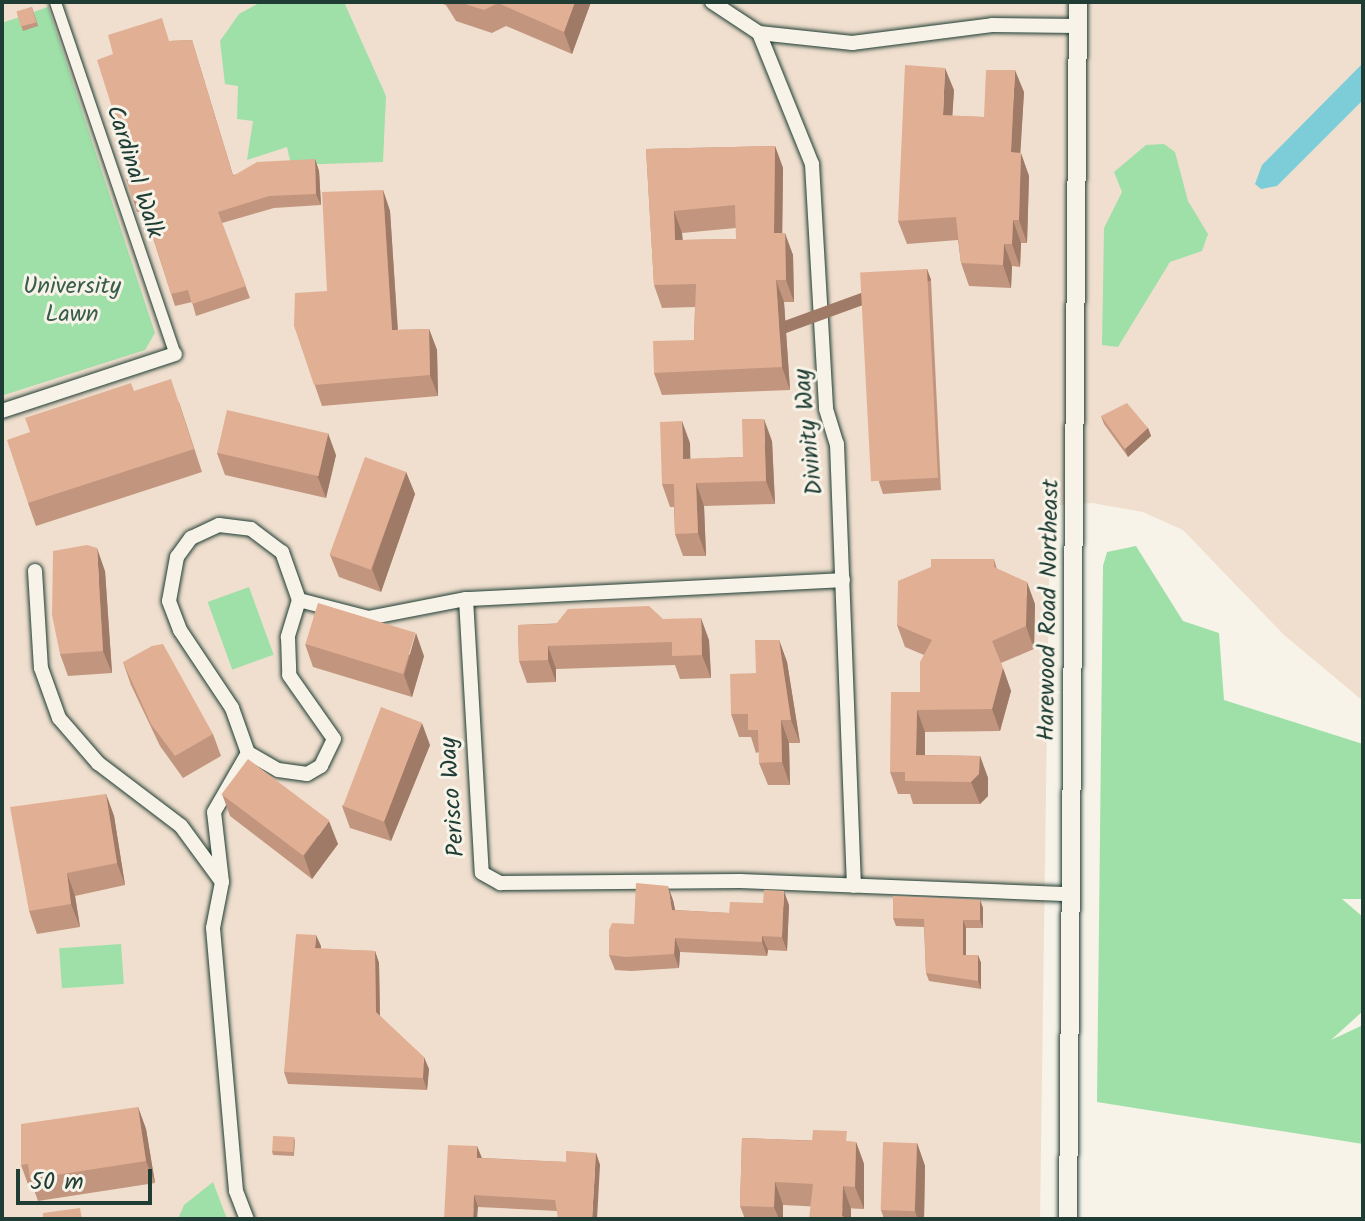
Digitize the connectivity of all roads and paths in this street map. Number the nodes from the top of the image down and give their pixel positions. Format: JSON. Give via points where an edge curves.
{"nodes":[{"id":1,"x":55,"y":2,"type":"edge"},
{"id":2,"x":712,"y":2,"type":"edge"},
{"id":3,"x":1078,"y":2,"type":"edge"},
{"id":4,"x":1077,"y":26,"type":"junction"},
{"id":5,"x":759,"y":33,"type":"junction"},
{"id":6,"x":175,"y":354,"type":"joint"},
{"id":7,"x":2,"y":411,"type":"edge"},
{"id":8,"x":35,"y":571,"type":"dead end"},
{"id":9,"x":843,"y":580,"type":"junction"},
{"id":10,"x":466,"y":599,"type":"junction"},
{"id":11,"x":299,"y":600,"type":"junction"},
{"id":12,"x":248,"y":753,"type":"junction"},
{"id":13,"x":222,"y":882,"type":"junction"},
{"id":14,"x":854,"y":886,"type":"junction"},
{"id":15,"x":1070,"y":894,"type":"junction"},
{"id":16,"x":247,"y":1219,"type":"edge"},
{"id":17,"x":1068,"y":1219,"type":"edge"}],
"edges":[{"from":1,"to":6,"type":"street","name":"Cardinal Walk"},
{"from":2,"to":5,"type":"street"},
{"from":3,"to":4,"type":"street","name":"Harewood Road Northeast"},
{"from":4,"to":5,"type":"street","via":[[992,25],[852,43]]},
{"from":4,"to":15,"type":"street","name":"Harewood Road Northeast"},
{"from":5,"to":9,"type":"street","name":"Divinity Way","via":[[812,164]]},
{"from":6,"to":7,"type":"street"},
{"from":8,"to":13,"type":"street","via":[[41,668],[59,718],[98,763],[181,826]]},
{"from":9,"to":10,"type":"street"},
{"from":9,"to":14,"type":"street","name":"Divinity Way"},
{"from":10,"to":11,"type":"street","via":[[368,618]]},
{"from":10,"to":14,"type":"street","name":"Perisco Way","via":[[482,873],[500,883]]},
{"from":11,"to":12,"type":"street","via":[[288,637],[289,675],[330,725],[332,751],[307,774],[278,770]]},
{"from":11,"to":12,"type":"street","via":[[282,552],[267,536],[235,524],[191,538],[170,573],[180,630],[232,708]]},
{"from":12,"to":13,"type":"street","via":[[214,812]]},
{"from":13,"to":16,"type":"street","via":[[213,939],[236,1191]]},
{"from":14,"to":15,"type":"street","name":"Perisco Way"},
{"from":15,"to":17,"type":"street","name":"Harewood Road Northeast"}]}
